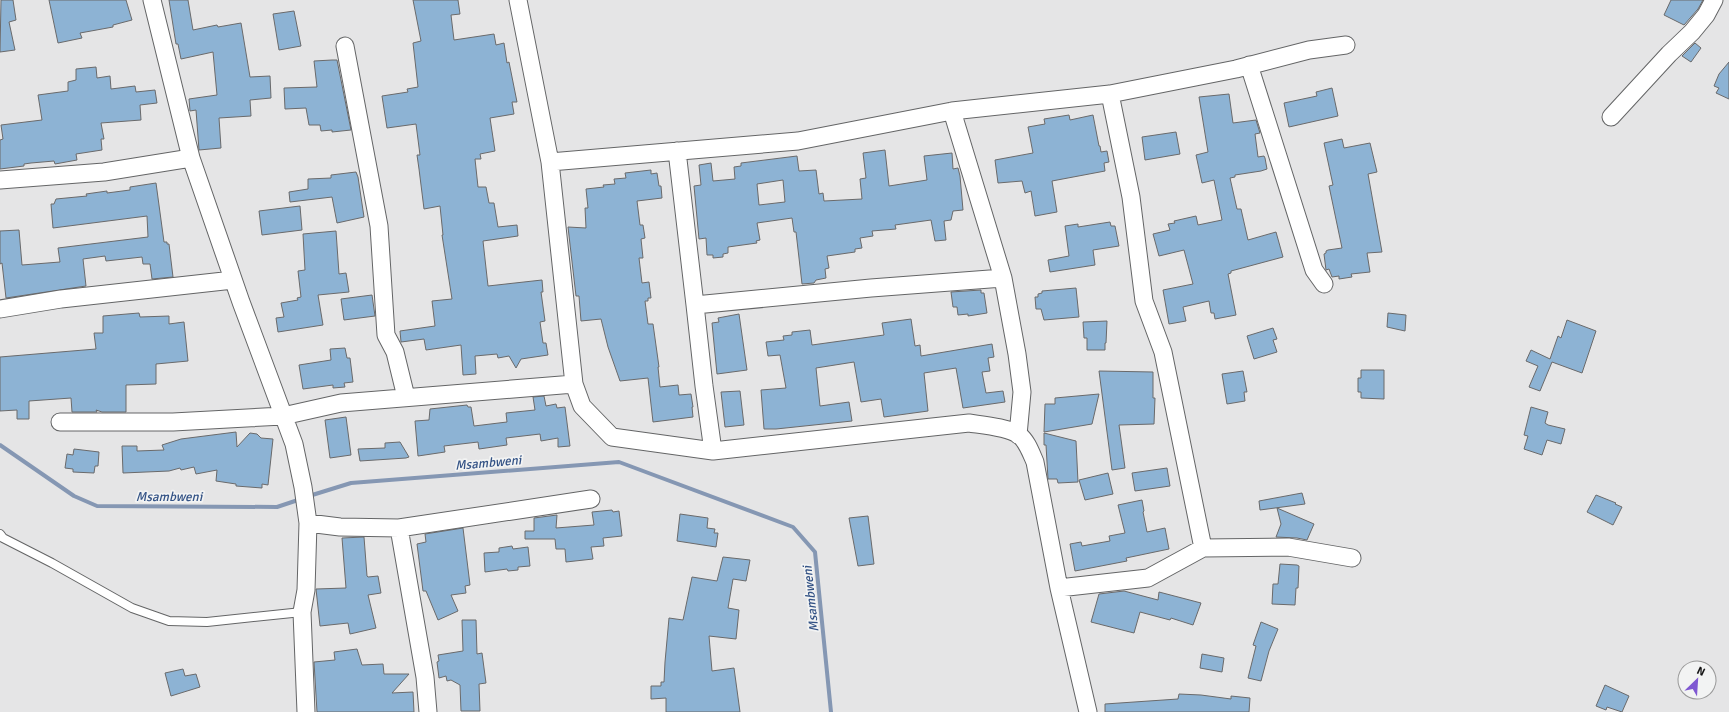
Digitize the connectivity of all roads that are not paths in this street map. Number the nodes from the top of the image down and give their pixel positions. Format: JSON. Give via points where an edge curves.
{"nodes":[{"id":1,"x":152,"y":0,"type":"edge"},
{"id":2,"x":518,"y":0,"type":"edge"},
{"id":3,"x":1714,"y":0,"type":"edge"},
{"id":4,"x":1346,"y":45,"type":"dead end"},
{"id":5,"x":345,"y":46,"type":"dead end"},
{"id":6,"x":1249,"y":65,"type":"junction"},
{"id":7,"x":1110,"y":94,"type":"junction"},
{"id":8,"x":952,"y":111,"type":"junction"},
{"id":9,"x":1611,"y":118,"type":"dead end"},
{"id":10,"x":677,"y":151,"type":"junction"},
{"id":11,"x":191,"y":158,"type":"junction"},
{"id":12,"x":550,"y":162,"type":"junction"},
{"id":13,"x":0,"y":180,"type":"edge"},
{"id":14,"x":1003,"y":278,"type":"junction"},
{"id":15,"x":233,"y":280,"type":"junction"},
{"id":16,"x":1324,"y":284,"type":"dead end"},
{"id":17,"x":695,"y":305,"type":"junction"},
{"id":18,"x":0,"y":309,"type":"edge"},
{"id":19,"x":574,"y":384,"type":"junction"},
{"id":20,"x":406,"y":397,"type":"junction"},
{"id":21,"x":283,"y":416,"type":"junction"},
{"id":22,"x":60,"y":422,"type":"dead end"},
{"id":23,"x":1018,"y":435,"type":"junction"},
{"id":24,"x":713,"y":451,"type":"junction"},
{"id":25,"x":591,"y":499,"type":"dead end"},
{"id":26,"x":308,"y":523,"type":"junction"},
{"id":27,"x":399,"y":528,"type":"junction"},
{"id":28,"x":0,"y":534,"type":"edge"},
{"id":29,"x":1203,"y":548,"type":"junction"},
{"id":30,"x":1352,"y":558,"type":"dead end"},
{"id":31,"x":1059,"y":588,"type":"junction"},
{"id":32,"x":302,"y":612,"type":"junction"},
{"id":33,"x":306,"y":712,"type":"edge"},
{"id":34,"x":428,"y":712,"type":"edge"},
{"id":35,"x":1088,"y":712,"type":"edge"}],
"edges":[{"from":1,"to":11,"type":"street"},
{"from":2,"to":12,"type":"street"},
{"from":3,"to":9,"type":"street","via":[[1692,32]]},
{"from":4,"to":6,"type":"street","via":[[1310,50]]},
{"from":5,"to":20,"type":"street","via":[[379,226],[386,334],[395,352]]},
{"from":6,"to":7,"type":"street"},
{"from":6,"to":16,"type":"street","via":[[1314,270]]},
{"from":7,"to":8,"type":"street"},
{"from":7,"to":29,"type":"street","via":[[1131,197],[1144,301],[1163,352]]},
{"from":8,"to":10,"type":"street","via":[[798,141]]},
{"from":8,"to":14,"type":"street"},
{"from":10,"to":12,"type":"street"},
{"from":10,"to":17,"type":"street"},
{"from":11,"to":13,"type":"street","via":[[104,172]]},
{"from":11,"to":15,"type":"street"},
{"from":12,"to":19,"type":"street"},
{"from":14,"to":17,"type":"street"},
{"from":14,"to":23,"type":"street","via":[[1022,392]]},
{"from":15,"to":18,"type":"street","via":[[61,299]]},
{"from":15,"to":21,"type":"street"},
{"from":17,"to":24,"type":"street"},
{"from":19,"to":20,"type":"street"},
{"from":19,"to":24,"type":"street","via":[[582,406],[612,437]]},
{"from":20,"to":21,"type":"street","via":[[341,403]]},
{"from":21,"to":22,"type":"street","via":[[173,422]]},
{"from":21,"to":26,"type":"street","via":[[294,444]]},
{"from":23,"to":24,"type":"street","via":[[997,427],[969,423]]},
{"from":23,"to":31,"type":"street","via":[[1028,446],[1035,462]]},
{"from":25,"to":27,"type":"street"},
{"from":26,"to":27,"type":"street","via":[[340,527]]},
{"from":26,"to":32,"type":"street","via":[[306,590]]},
{"from":27,"to":34,"type":"street","via":[[426,677]]},
{"from":28,"to":32,"type":"lane","via":[[3,538],[132,608],[169,621],[207,622]]},
{"from":29,"to":30,"type":"street","via":[[1288,547]]},
{"from":29,"to":31,"type":"street","via":[[1148,578]]},
{"from":31,"to":35,"type":"street"},
{"from":32,"to":33,"type":"street"}]}
